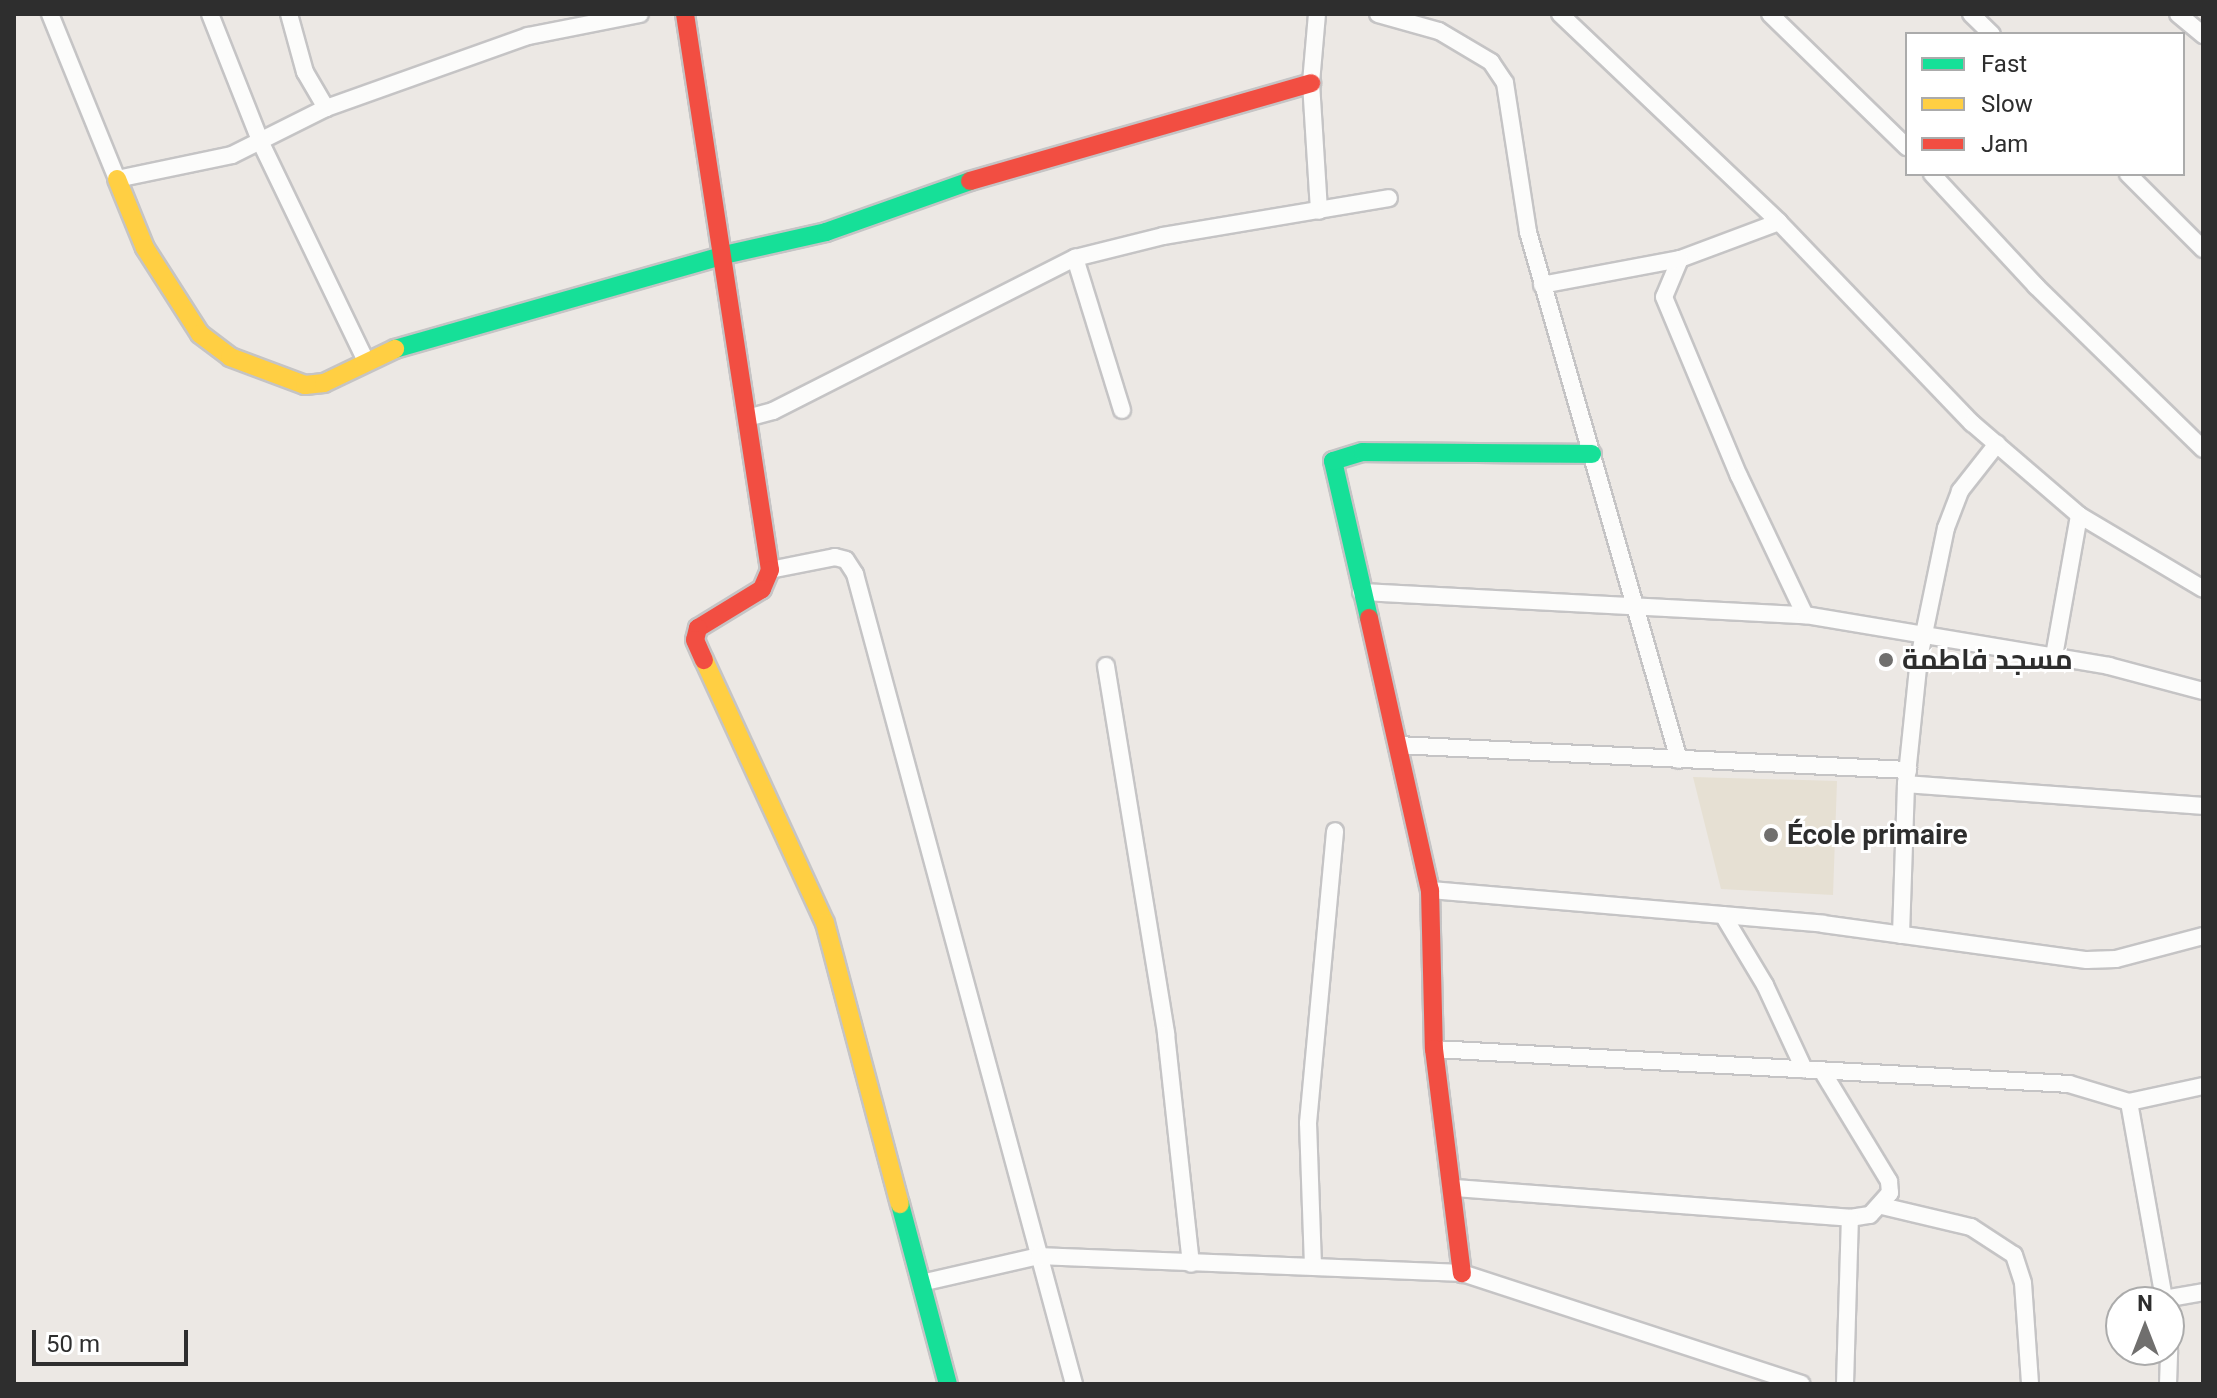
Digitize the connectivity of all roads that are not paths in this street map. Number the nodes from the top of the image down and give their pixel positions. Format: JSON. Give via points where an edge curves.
{"nodes":[{"id":1,"x":50,"y":14,"type":"edge"},
{"id":2,"x":210,"y":14,"type":"edge"},
{"id":3,"x":289,"y":14,"type":"edge"},
{"id":4,"x":640,"y":14,"type":"edge"},
{"id":5,"x":685,"y":14,"type":"edge"},
{"id":6,"x":1317,"y":14,"type":"edge"},
{"id":7,"x":1378,"y":14,"type":"edge"},
{"id":8,"x":1560,"y":14,"type":"edge"},
{"id":9,"x":1770,"y":14,"type":"edge"},
{"id":10,"x":1971,"y":14,"type":"edge"},
{"id":11,"x":2178,"y":14,"type":"edge"},
{"id":12,"x":1990,"y":32,"type":"edge"},
{"id":13,"x":2203,"y":35,"type":"edge"},
{"id":14,"x":1311,"y":83,"type":"junction"},
{"id":15,"x":326,"y":108,"type":"junction"},
{"id":16,"x":261,"y":143,"type":"junction"},
{"id":17,"x":1905,"y":145,"type":"edge"},
{"id":18,"x":1934,"y":176,"type":"edge"},
{"id":19,"x":2130,"y":176,"type":"edge"},
{"id":20,"x":117,"y":179,"type":"junction"},
{"id":21,"x":1389,"y":198,"type":"dead end"},
{"id":22,"x":1319,"y":211,"type":"junction"},
{"id":23,"x":1779,"y":222,"type":"junction"},
{"id":24,"x":2203,"y":249,"type":"edge"},
{"id":25,"x":724,"y":255,"type":"junction"},
{"id":26,"x":1075,"y":258,"type":"junction"},
{"id":27,"x":1680,"y":259,"type":"junction"},
{"id":28,"x":1542,"y":285,"type":"junction"},
{"id":29,"x":366,"y":361,"type":"junction"},
{"id":30,"x":1122,"y":410,"type":"dead end"},
{"id":31,"x":747,"y":418,"type":"junction"},
{"id":32,"x":1997,"y":444,"type":"junction"},
{"id":33,"x":2203,"y":449,"type":"edge"},
{"id":34,"x":1592,"y":454,"type":"junction"},
{"id":35,"x":2079,"y":515,"type":"junction"},
{"id":36,"x":770,"y":570,"type":"junction"},
{"id":37,"x":2203,"y":589,"type":"edge"},
{"id":38,"x":1361,"y":592,"type":"junction"},
{"id":39,"x":1639,"y":607,"type":"junction"},
{"id":40,"x":1805,"y":615,"type":"junction"},
{"id":41,"x":1926,"y":633,"type":"junction"},
{"id":42,"x":2054,"y":656,"type":"junction"},
{"id":43,"x":1106,"y":666,"type":"dead end"},
{"id":44,"x":2203,"y":691,"type":"edge"},
{"id":45,"x":1397,"y":745,"type":"junction"},
{"id":46,"x":1679,"y":760,"type":"junction"},
{"id":47,"x":1907,"y":777,"type":"junction"},
{"id":48,"x":2203,"y":806,"type":"edge"},
{"id":49,"x":1335,"y":831,"type":"dead end"},
{"id":50,"x":1430,"y":890,"type":"junction"},
{"id":51,"x":1723,"y":915,"type":"junction"},
{"id":52,"x":1901,"y":935,"type":"junction"},
{"id":53,"x":2203,"y":936,"type":"edge"},
{"id":54,"x":1434,"y":1049,"type":"junction"},
{"id":55,"x":1804,"y":1069,"type":"junction"},
{"id":56,"x":1822,"y":1071,"type":"junction"},
{"id":57,"x":2203,"y":1086,"type":"edge"},
{"id":58,"x":2129,"y":1102,"type":"junction"},
{"id":59,"x":1455,"y":1188,"type":"junction"},
{"id":60,"x":1882,"y":1206,"type":"junction"},
{"id":61,"x":1850,"y":1218,"type":"junction"},
{"id":62,"x":1039,"y":1256,"type":"junction"},
{"id":63,"x":1191,"y":1264,"type":"junction"},
{"id":64,"x":1313,"y":1266,"type":"junction"},
{"id":65,"x":1462,"y":1273,"type":"junction"},
{"id":66,"x":921,"y":1283,"type":"junction"},
{"id":67,"x":2162,"y":1286,"type":"edge"},
{"id":68,"x":948,"y":1384,"type":"edge"},
{"id":69,"x":1074,"y":1384,"type":"edge"},
{"id":70,"x":1801,"y":1384,"type":"edge"},
{"id":71,"x":1845,"y":1384,"type":"edge"},
{"id":72,"x":2030,"y":1384,"type":"edge"}],
"edges":[{"from":1,"to":20,"type":"street"},
{"from":2,"to":16,"type":"street"},
{"from":3,"to":15,"type":"street","via":[[305,72]]},
{"from":4,"to":15,"type":"street","via":[[528,36]]},
{"from":5,"to":25,"type":"street"},
{"from":6,"to":14,"type":"street"},
{"from":7,"to":28,"type":"street","via":[[1439,31],[1491,62],[1505,83],[1515,171]]},
{"from":8,"to":23,"type":"street"},
{"from":9,"to":17,"type":"street"},
{"from":10,"to":12,"type":"street"},
{"from":11,"to":13,"type":"street"},
{"from":14,"to":22,"type":"street"},
{"from":14,"to":25,"type":"street","via":[[948,187],[826,232]]},
{"from":15,"to":16,"type":"street"},
{"from":16,"to":20,"type":"street","via":[[232,155]]},
{"from":16,"to":29,"type":"street"},
{"from":18,"to":33,"type":"street"},
{"from":19,"to":24,"type":"street"},
{"from":20,"to":29,"type":"street","via":[[145,248],[179,305],[200,334],[230,357],[305,385],[324,383]]},
{"from":21,"to":22,"type":"street"},
{"from":22,"to":26,"type":"street","via":[[1163,236]]},
{"from":23,"to":27,"type":"street"},
{"from":23,"to":32,"type":"street"},
{"from":25,"to":29,"type":"street"},
{"from":25,"to":31,"type":"street"},
{"from":26,"to":30,"type":"street"},
{"from":26,"to":31,"type":"street","via":[[773,411]]},
{"from":27,"to":28,"type":"street"},
{"from":27,"to":40,"type":"street","via":[[1664,297]]},
{"from":28,"to":34,"type":"street"},
{"from":31,"to":36,"type":"street","via":[[749,459]]},
{"from":32,"to":35,"type":"street"},
{"from":32,"to":41,"type":"street","via":[[1955,503]]},
{"from":34,"to":38,"type":"street","via":[[1340,456],[1331,471]]},
{"from":34,"to":39,"type":"street"},
{"from":35,"to":37,"type":"street"},
{"from":35,"to":42,"type":"street"},
{"from":36,"to":62,"type":"street","via":[[835,557],[846,560],[855,574]]},
{"from":36,"to":66,"type":"street","via":[[762,589],[717,612],[698,628],[695,640],[825,923]]},
{"from":38,"to":39,"type":"street"},
{"from":38,"to":45,"type":"street"},
{"from":39,"to":40,"type":"street"},
{"from":39,"to":46,"type":"street"},
{"from":40,"to":41,"type":"street"},
{"from":41,"to":42,"type":"street"},
{"from":41,"to":47,"type":"street"},
{"from":42,"to":44,"type":"street"},
{"from":43,"to":63,"type":"street","via":[[1166,1034]]},
{"from":45,"to":46,"type":"street"},
{"from":45,"to":50,"type":"street"},
{"from":46,"to":47,"type":"street"},
{"from":47,"to":48,"type":"street"},
{"from":47,"to":52,"type":"street"},
{"from":49,"to":64,"type":"street","via":[[1308,1123]]},
{"from":50,"to":51,"type":"street"},
{"from":50,"to":54,"type":"street"},
{"from":51,"to":52,"type":"street"},
{"from":51,"to":55,"type":"street","via":[[1765,985]]},
{"from":52,"to":53,"type":"street","via":[[2087,960],[2116,959]]},
{"from":54,"to":55,"type":"street"},
{"from":54,"to":59,"type":"street"},
{"from":55,"to":56,"type":"street"},
{"from":56,"to":58,"type":"street","via":[[2069,1084]]},
{"from":56,"to":60,"type":"street","via":[[1889,1181],[1890,1193]]},
{"from":57,"to":58,"type":"street"},
{"from":58,"to":67,"type":"street"},
{"from":59,"to":61,"type":"street"},
{"from":59,"to":65,"type":"street"},
{"from":60,"to":61,"type":"street"},
{"from":60,"to":72,"type":"street","via":[[1971,1227],[2014,1255],[2023,1283]]},
{"from":61,"to":71,"type":"street"},
{"from":62,"to":63,"type":"street"},
{"from":62,"to":66,"type":"street"},
{"from":62,"to":69,"type":"street"},
{"from":63,"to":64,"type":"street"},
{"from":64,"to":65,"type":"street"},
{"from":65,"to":70,"type":"street"},
{"from":66,"to":68,"type":"street"}]}
